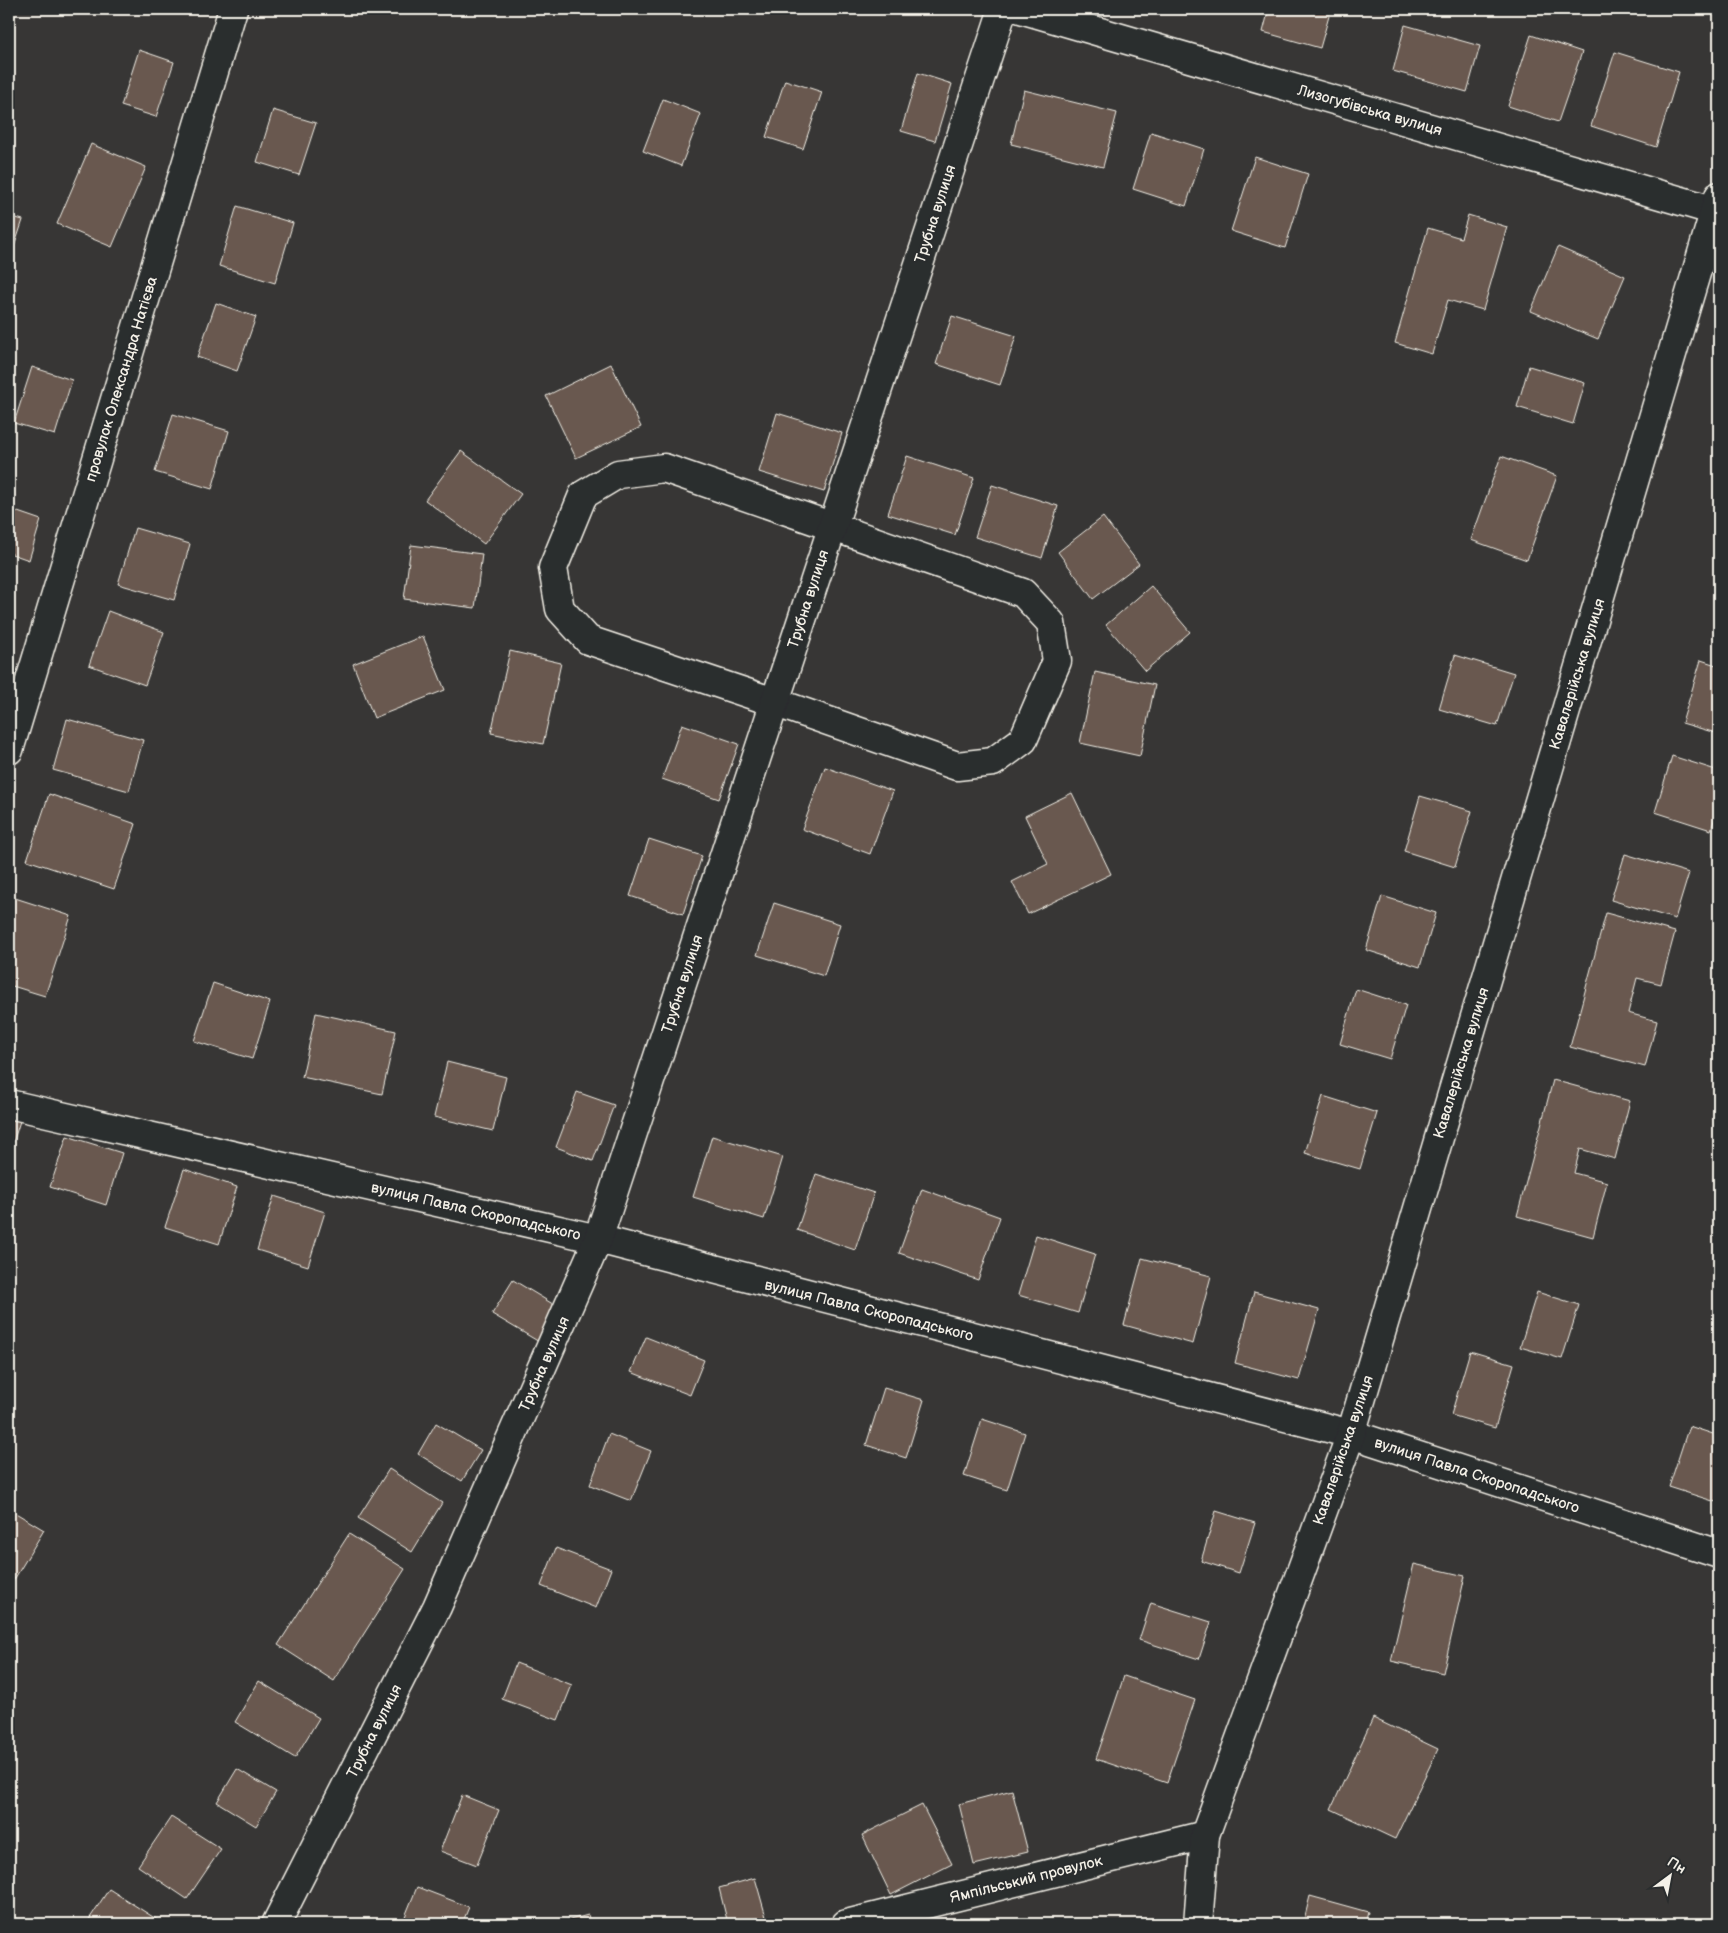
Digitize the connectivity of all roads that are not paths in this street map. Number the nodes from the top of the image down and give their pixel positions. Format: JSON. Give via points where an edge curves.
{"nodes":[{"id":1,"x":233,"y":9,"type":"edge"},
{"id":2,"x":1003,"y":9,"type":"edge"},
{"id":3,"x":1021,"y":9,"type":"edge"},
{"id":4,"x":1718,"y":206,"type":"edge"},
{"id":5,"x":832,"y":526,"type":"junction"},
{"id":6,"x":774,"y":702,"type":"junction"},
{"id":7,"x":9,"y":750,"type":"edge"},
{"id":8,"x":9,"y":1104,"type":"edge"},
{"id":9,"x":598,"y":1240,"type":"junction"},
{"id":10,"x":1351,"y":1434,"type":"junction"},
{"id":11,"x":1719,"y":1554,"type":"edge"},
{"id":12,"x":1205,"y":1835,"type":"junction"},
{"id":13,"x":276,"y":1924,"type":"edge"},
{"id":14,"x":846,"y":1924,"type":"edge"},
{"id":15,"x":1198,"y":1924,"type":"edge"}],
"edges":[{"from":1,"to":7,"type":"street","name":"провулок Олександра Натієва"},
{"from":2,"to":5,"type":"street","name":"Трубна вулиця"},
{"from":3,"to":4,"type":"street","name":"Лизогубівська вулиця"},
{"from":4,"to":10,"type":"street","name":"Кавалерійська вулиця"},
{"from":5,"to":6,"type":"street","name":"Трубна вулиця"},
{"from":5,"to":6,"type":"street","via":[[664,468],[618,474],[583,495],[554,568],[560,608],[588,640]]},
{"from":5,"to":6,"type":"street","via":[[1023,594],[1051,623],[1057,661],[1023,740],[993,762],[957,766]]},
{"from":6,"to":9,"type":"street","name":"Трубна вулиця"},
{"from":8,"to":9,"type":"street","name":"вулиця Павла Скоропадського"},
{"from":9,"to":10,"type":"street","name":"вулиця Павла Скоропадського"},
{"from":9,"to":13,"type":"street","name":"Трубна вулиця","via":[[437,1607]]},
{"from":10,"to":11,"type":"street","name":"вулиця Павла Скоропадського"},
{"from":10,"to":12,"type":"street","name":"Кавалерійська вулиця"},
{"from":12,"to":14,"type":"street","name":"Ямпільський провулок"},
{"from":12,"to":15,"type":"street","name":"Кавалерійська вулиця"}]}
